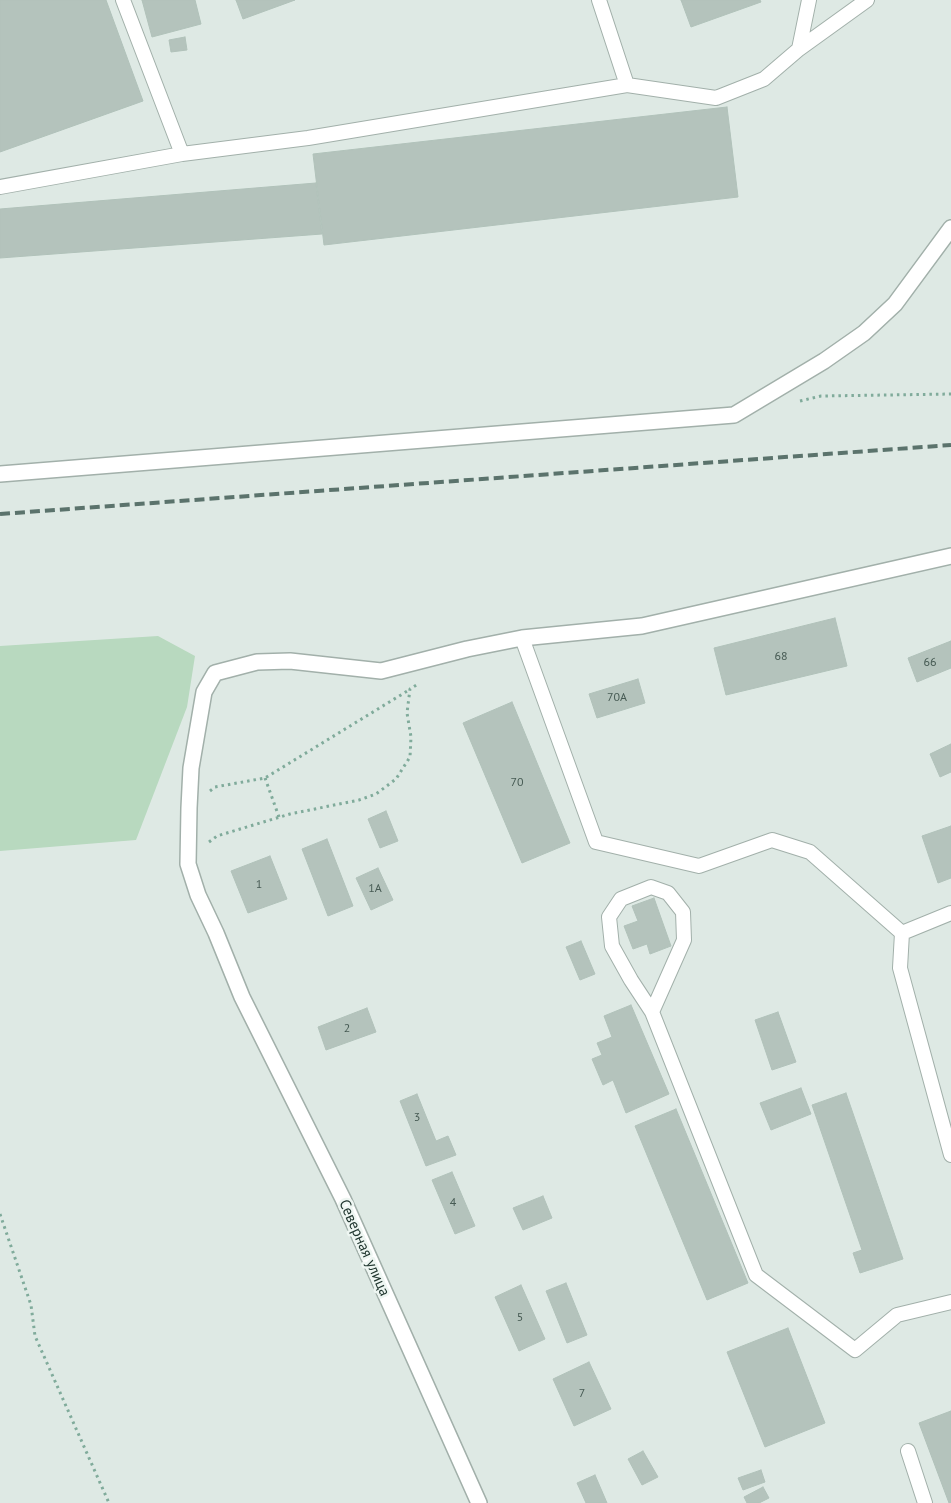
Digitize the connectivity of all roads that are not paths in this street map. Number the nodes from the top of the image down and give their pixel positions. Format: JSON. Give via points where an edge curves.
{"nodes":[{"id":1,"x":123,"y":0,"type":"edge"},
{"id":2,"x":599,"y":0,"type":"edge"},
{"id":3,"x":809,"y":0,"type":"edge"},
{"id":4,"x":867,"y":0,"type":"edge"},
{"id":5,"x":799,"y":49,"type":"junction"},
{"id":6,"x":627,"y":85,"type":"junction"},
{"id":7,"x":182,"y":154,"type":"junction"},
{"id":8,"x":0,"y":187,"type":"edge"},
{"id":9,"x":951,"y":228,"type":"edge"},
{"id":10,"x":0,"y":474,"type":"edge"},
{"id":11,"x":951,"y":556,"type":"edge"},
{"id":12,"x":522,"y":638,"type":"junction"},
{"id":13,"x":951,"y":913,"type":"edge"},
{"id":14,"x":902,"y":933,"type":"junction"},
{"id":15,"x":652,"y":1012,"type":"junction"},
{"id":16,"x":951,"y":1155,"type":"edge"},
{"id":17,"x":951,"y":1302,"type":"edge"},
{"id":18,"x":908,"y":1451,"type":"dead end"},
{"id":19,"x":479,"y":1503,"type":"edge"},
{"id":20,"x":925,"y":1503,"type":"edge"}],
"edges":[{"from":1,"to":7,"type":"lane"},
{"from":2,"to":6,"type":"lane"},
{"from":3,"to":5,"type":"lane"},
{"from":4,"to":5,"type":"lane"},
{"from":5,"to":6,"type":"lane","via":[[764,79],[716,98]]},
{"from":6,"to":7,"type":"lane","via":[[308,138]]},
{"from":7,"to":8,"type":"lane"},
{"from":9,"to":10,"type":"street","via":[[895,304],[864,333],[734,415]]},
{"from":11,"to":12,"type":"street","name":"Северная улица","via":[[642,626]]},
{"from":12,"to":14,"type":"lane","via":[[596,842],[699,866],[772,840],[810,852]]},
{"from":12,"to":19,"type":"street","name":"Северная улица","via":[[381,671],[290,661],[257,662],[215,673],[204,692],[197,727],[189,808],[188,864],[198,895],[242,997],[342,1199]]},
{"from":13,"to":14,"type":"lane"},
{"from":14,"to":16,"type":"lane","via":[[900,968]]},
{"from":15,"to":15,"type":"lane","via":[[612,946],[609,917],[621,899],[651,886],[668,893],[683,912],[684,940]]},
{"from":15,"to":17,"type":"lane","via":[[756,1275],[855,1350],[897,1315]]},
{"from":18,"to":20,"type":"lane"}]}
